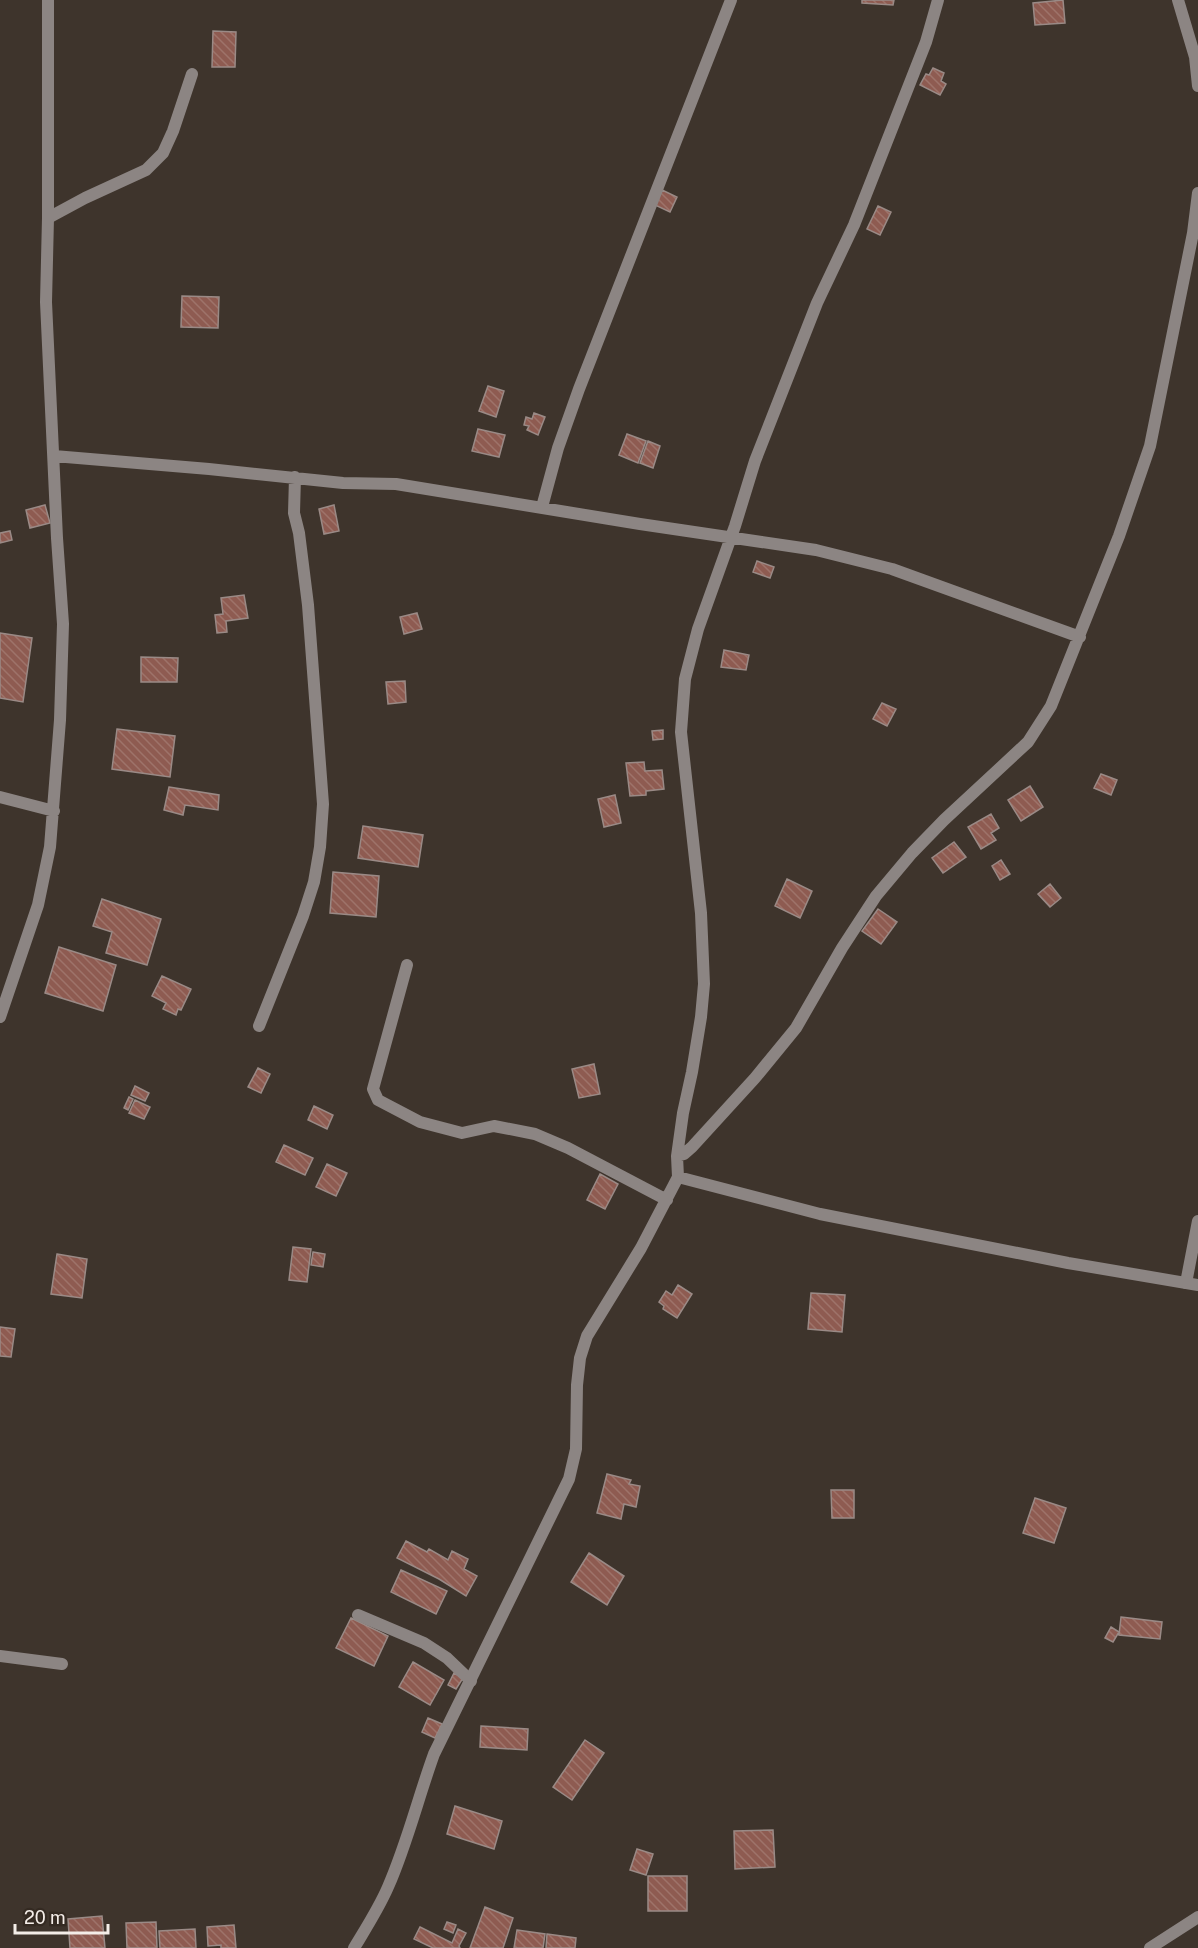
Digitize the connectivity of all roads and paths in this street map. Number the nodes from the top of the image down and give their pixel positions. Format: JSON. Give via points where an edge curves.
{"nodes":[{"id":1,"x":48,"y":0,"type":"edge"},
{"id":2,"x":731,"y":0,"type":"edge"},
{"id":3,"x":938,"y":0,"type":"edge"},
{"id":4,"x":1178,"y":0,"type":"edge"},
{"id":5,"x":192,"y":74,"type":"dead end"},
{"id":6,"x":1198,"y":86,"type":"edge"},
{"id":7,"x":1198,"y":193,"type":"edge"},
{"id":8,"x":48,"y":218,"type":"junction"},
{"id":9,"x":54,"y":456,"type":"junction"},
{"id":10,"x":295,"y":477,"type":"junction"},
{"id":11,"x":542,"y":507,"type":"junction"},
{"id":12,"x":731,"y":538,"type":"junction"},
{"id":13,"x":1080,"y":637,"type":"junction"},
{"id":14,"x":0,"y":797,"type":"edge"},
{"id":15,"x":54,"y":811,"type":"junction"},
{"id":16,"x":407,"y":965,"type":"dead end"},
{"id":17,"x":1,"y":1014,"type":"edge"},
{"id":18,"x":259,"y":1026,"type":"dead end"},
{"id":19,"x":678,"y":1156,"type":"junction"},
{"id":20,"x":678,"y":1177,"type":"junction"},
{"id":21,"x":667,"y":1200,"type":"junction"},
{"id":22,"x":1198,"y":1221,"type":"edge"},
{"id":23,"x":1192,"y":1284,"type":"edge"},
{"id":24,"x":358,"y":1615,"type":"dead end"},
{"id":25,"x":0,"y":1656,"type":"edge"},
{"id":26,"x":62,"y":1664,"type":"dead end"},
{"id":27,"x":471,"y":1681,"type":"junction"},
{"id":28,"x":1198,"y":1917,"type":"edge"},
{"id":29,"x":354,"y":1948,"type":"edge"},
{"id":30,"x":1150,"y":1948,"type":"edge"}],
"edges":[{"from":1,"to":8,"type":"street"},
{"from":2,"to":11,"type":"street","via":[[579,389]]},
{"from":3,"to":12,"type":"street","via":[[926,42],[866,193],[767,428]]},
{"from":4,"to":6,"type":"street","via":[[1195,57]]},
{"from":5,"to":8,"type":"street","via":[[163,153],[147,170]]},
{"from":7,"to":13,"type":"street","via":[[1194,233],[1150,446]]},
{"from":8,"to":9,"type":"street","via":[[46,302]]},
{"from":9,"to":10,"type":"street"},
{"from":9,"to":15,"type":"street","via":[[63,624]]},
{"from":10,"to":11,"type":"street","via":[[396,484]]},
{"from":10,"to":18,"type":"street","via":[[294,513],[308,605],[323,804],[314,882]]},
{"from":11,"to":12,"type":"street"},
{"from":12,"to":13,"type":"street","via":[[816,550],[892,569]]},
{"from":12,"to":19,"type":"street","via":[[698,629],[686,679],[681,732],[701,913],[704,984]]},
{"from":13,"to":19,"type":"street","via":[[1051,706],[1028,742],[912,853],[876,896],[796,1028],[692,1147]]},
{"from":14,"to":15,"type":"street"},
{"from":15,"to":17,"type":"street","via":[[38,905]]},
{"from":16,"to":21,"type":"street","via":[[373,1089],[378,1100],[420,1122],[462,1133],[494,1126],[535,1134]]},
{"from":19,"to":20,"type":"street"},
{"from":20,"to":21,"type":"street"},
{"from":20,"to":23,"type":"street","via":[[852,1220]]},
{"from":21,"to":27,"type":"street","via":[[587,1336],[580,1358],[576,1449],[569,1479]]},
{"from":22,"to":23,"type":"street"},
{"from":24,"to":27,"type":"street","via":[[424,1643]]},
{"from":25,"to":26,"type":"street"},
{"from":27,"to":29,"type":"street","via":[[434,1754],[388,1888]]},
{"from":28,"to":30,"type":"street"}]}
